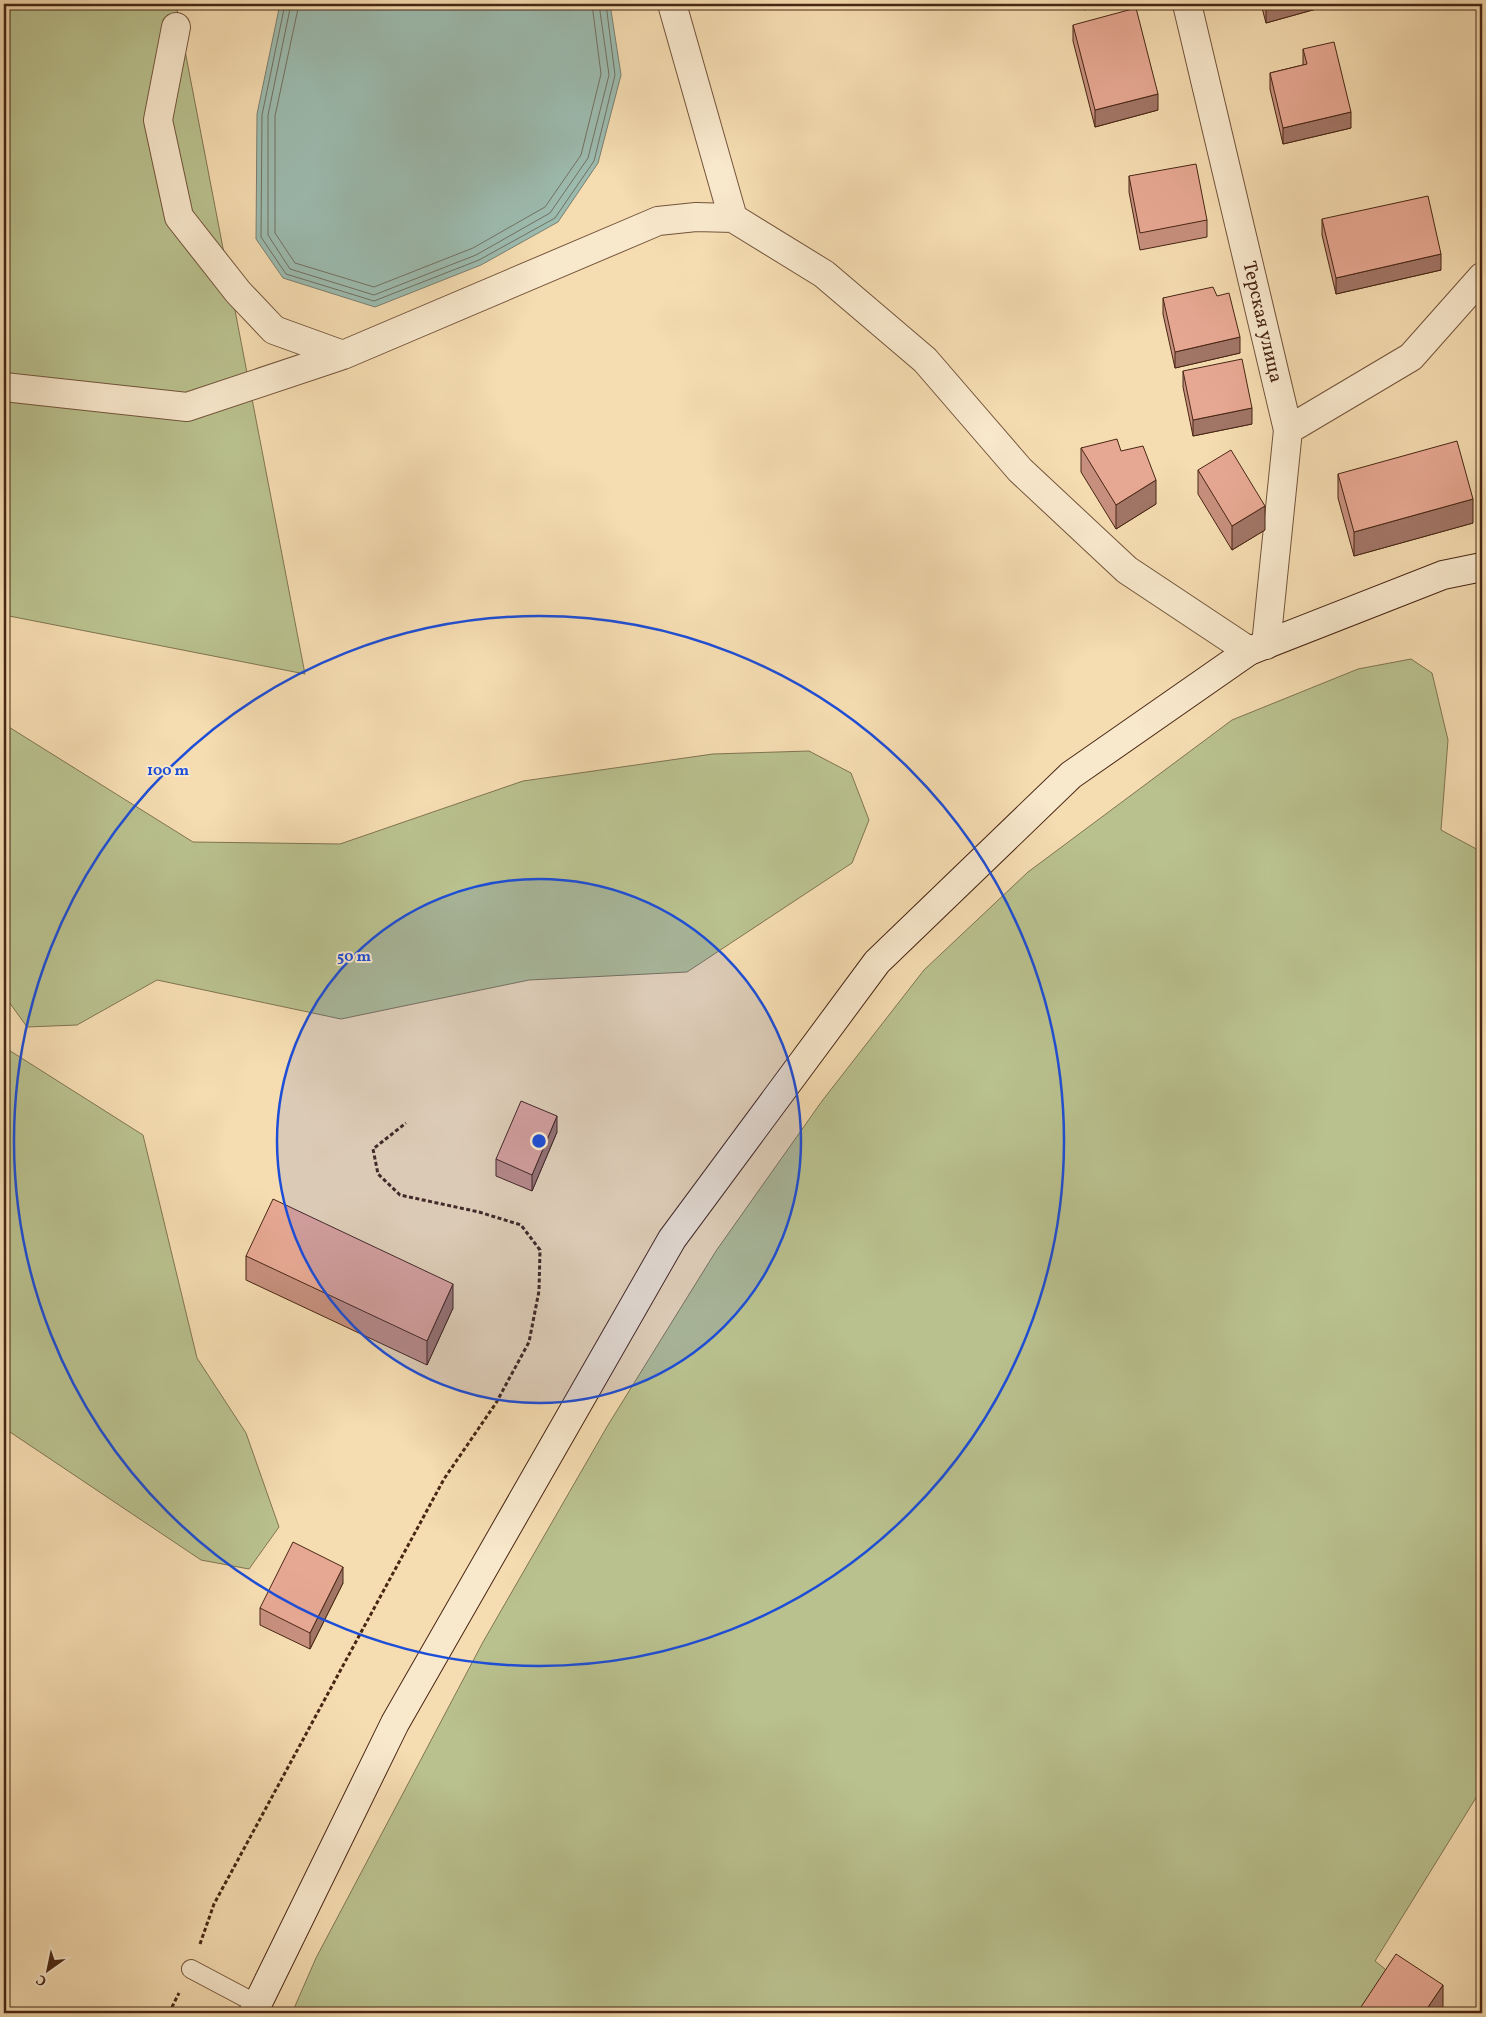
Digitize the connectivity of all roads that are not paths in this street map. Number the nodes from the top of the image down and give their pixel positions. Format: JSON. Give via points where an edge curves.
{"nodes":[{"id":1,"x":672,"y":4,"type":"edge"},
{"id":2,"x":1188,"y":4,"type":"edge"},
{"id":3,"x":176,"y":27,"type":"dead end"},
{"id":4,"x":732,"y":218,"type":"junction"},
{"id":5,"x":1482,"y":277,"type":"edge"},
{"id":6,"x":343,"y":354,"type":"junction"},
{"id":7,"x":4,"y":387,"type":"edge"},
{"id":8,"x":1288,"y":430,"type":"junction"},
{"id":9,"x":1482,"y":567,"type":"edge"},
{"id":10,"x":1258,"y":648,"type":"junction"},
{"id":11,"x":191,"y":1969,"type":"road end"},
{"id":12,"x":255,"y":2009,"type":"edge"}],
"edges":[{"from":1,"to":4,"type":"street"},
{"from":2,"to":8,"type":"street","name":"Терская улица"},
{"from":3,"to":6,"type":"street","via":[[158,120],[179,217],[238,292],[274,330]]},
{"from":4,"to":6,"type":"street","via":[[658,221]]},
{"from":4,"to":10,"type":"street","via":[[824,274],[925,360],[1020,470],[1127,570]]},
{"from":5,"to":8,"type":"street","via":[[1411,357]]},
{"from":6,"to":7,"type":"street","via":[[187,407]]},
{"from":8,"to":10,"type":"street","name":"Терская улица"},
{"from":9,"to":10,"type":"street","via":[[1443,575]]},
{"from":10,"to":12,"type":"street","via":[[1071,776],[877,962],[672,1240],[395,1724]]},
{"from":11,"to":12,"type":"lane"}]}
